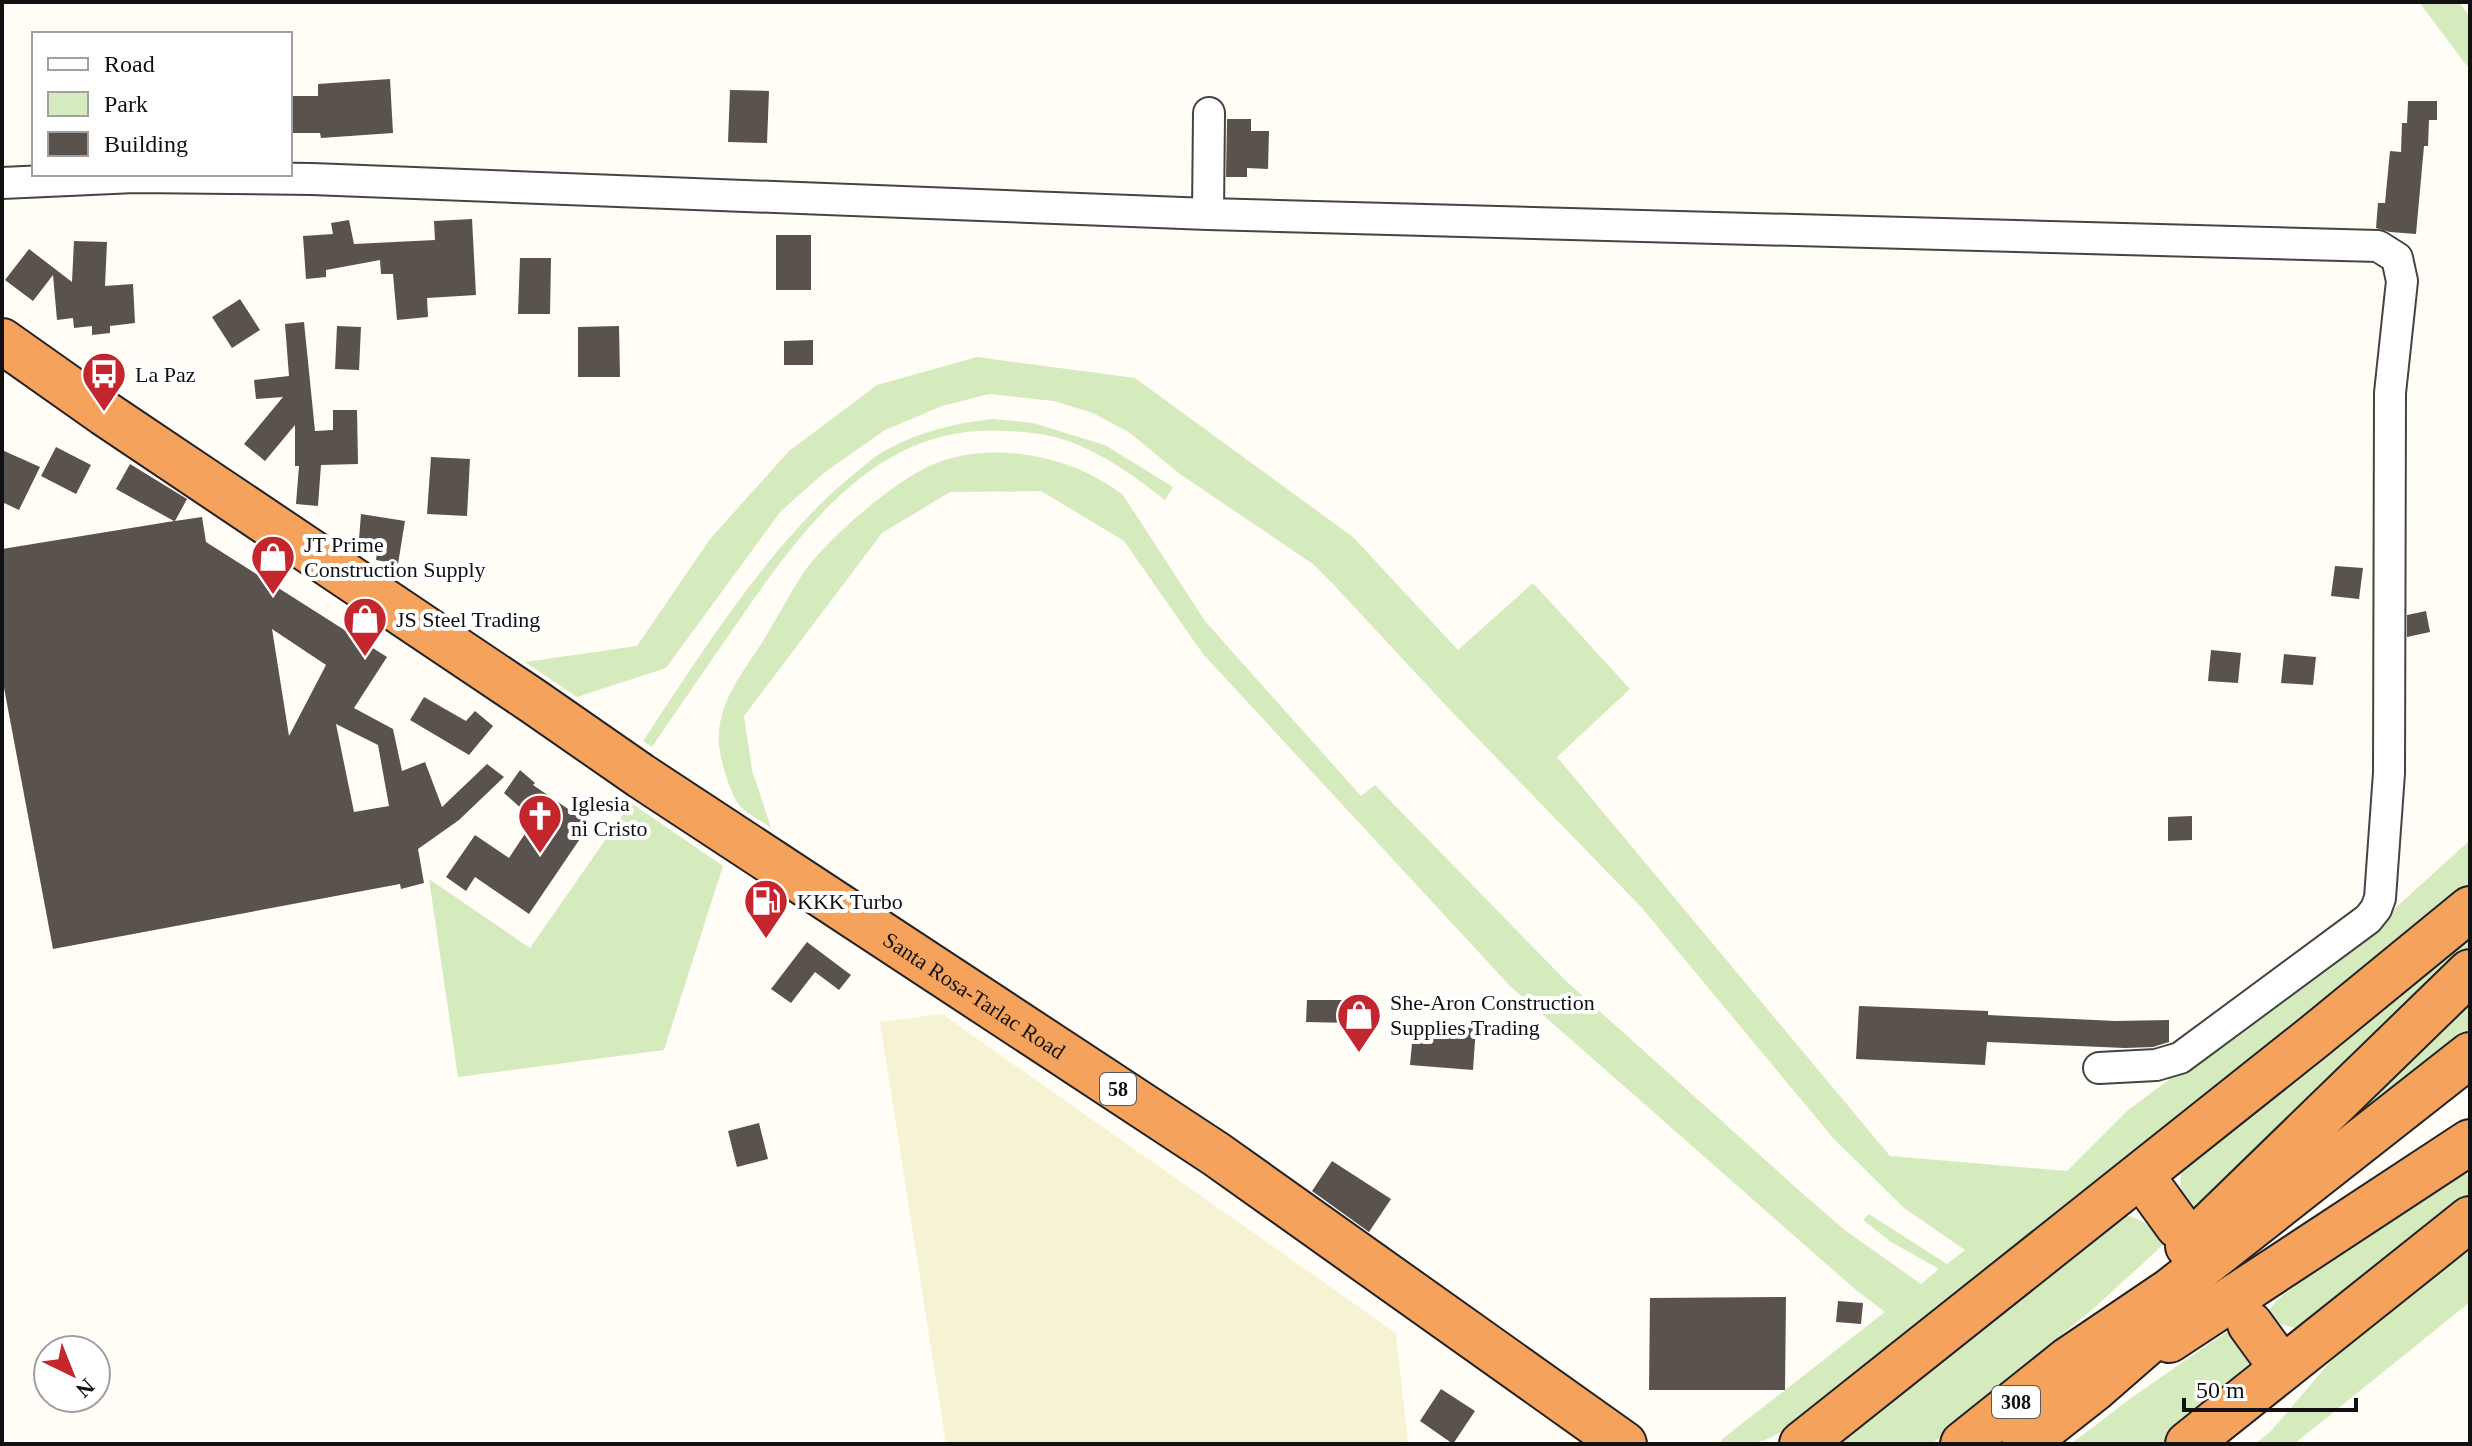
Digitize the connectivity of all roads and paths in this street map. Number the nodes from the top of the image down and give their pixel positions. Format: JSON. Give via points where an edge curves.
{"nodes":[{"id":1,"x":1209,"y":113,"type":"dead end"},
{"id":2,"x":2,"y":183,"type":"edge"},
{"id":3,"x":1208,"y":214,"type":"junction"},
{"id":4,"x":2,"y":341,"type":"edge"},
{"id":5,"x":2470,"y":909,"type":"edge"},
{"id":6,"x":2470,"y":972,"type":"edge"},
{"id":7,"x":2470,"y":1055,"type":"edge"},
{"id":8,"x":2099,"y":1068,"type":"dead end"},
{"id":9,"x":2470,"y":1086,"type":"edge"},
{"id":10,"x":2470,"y":1142,"type":"edge"},
{"id":11,"x":2141,"y":1175,"type":"junction"},
{"id":12,"x":2470,"y":1219,"type":"edge"},
{"id":13,"x":2178,"y":1226,"type":"dead end"},
{"id":14,"x":2250,"y":1324,"type":"dead end"},
{"id":15,"x":2333,"y":1327,"type":"junction"},
{"id":16,"x":2282,"y":1368,"type":"junction"},
{"id":17,"x":2081,"y":1375,"type":"junction"},
{"id":18,"x":1624,"y":1444,"type":"edge"},
{"id":19,"x":1802,"y":1444,"type":"edge"},
{"id":20,"x":1963,"y":1444,"type":"edge"},
{"id":21,"x":2024,"y":1444,"type":"edge"},
{"id":22,"x":2188,"y":1444,"type":"edge"},
{"id":23,"x":2227,"y":1444,"type":"edge"}],
"edges":[{"from":1,"to":3,"type":"street"},
{"from":2,"to":3,"type":"street","via":[[135,177],[312,179]]},
{"from":3,"to":8,"type":"street","via":[[2335,243],[2378,246],[2397,258],[2402,281],[2390,393],[2389,773],[2376,909],[2180,1058],[2156,1065]]},
{"from":4,"to":18,"type":"highway","name":"Santa Rosa-Tarlac Road","number":"58","via":[[628,768],[1216,1154]]},
{"from":5,"to":11,"type":"highway"},
{"from":6,"to":17,"type":"highway"},
{"from":7,"to":17,"type":"highway","via":[[2170,1291]]},
{"from":9,"to":17,"type":"highway","via":[[2191,1305]]},
{"from":10,"to":17,"type":"highway"},
{"from":11,"to":13,"type":"highway"},
{"from":11,"to":19,"type":"highway"},
{"from":12,"to":15,"type":"highway"},
{"from":14,"to":16,"type":"highway"},
{"from":15,"to":16,"type":"highway"},
{"from":15,"to":23,"type":"highway","via":[[2276,1402]]},
{"from":16,"to":22,"type":"highway"},
{"from":17,"to":20,"type":"highway","number":"308"},
{"from":17,"to":21,"type":"highway","number":"308"}]}
